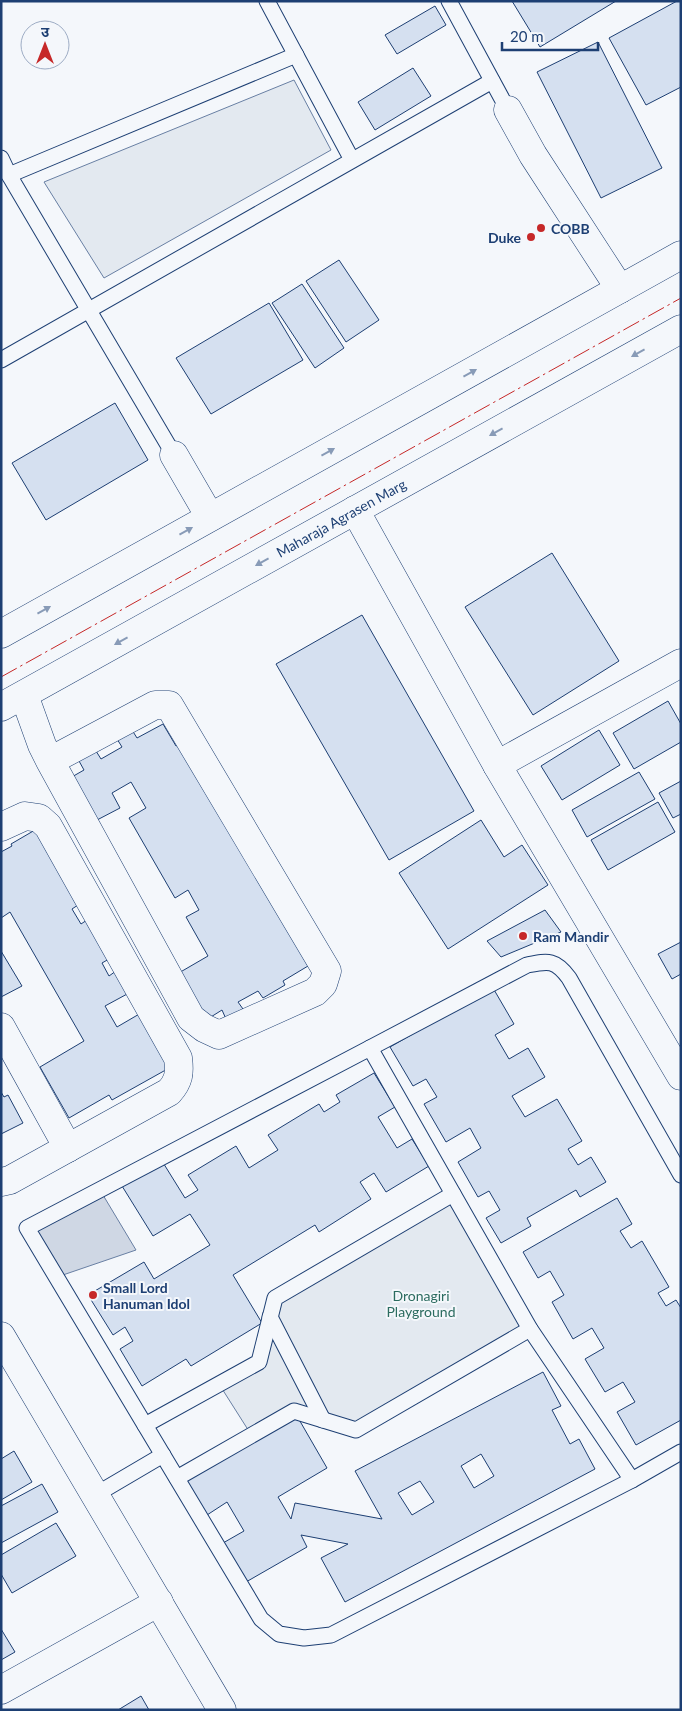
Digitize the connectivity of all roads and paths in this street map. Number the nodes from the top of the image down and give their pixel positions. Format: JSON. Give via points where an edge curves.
{"nodes":[{"id":1,"x":267,"y":1,"type":"edge"},
{"id":2,"x":449,"y":1,"type":"edge"},
{"id":3,"x":296,"y":55,"type":"junction"},
{"id":4,"x":492,"y":82,"type":"junction"},
{"id":5,"x":508,"y":110,"type":"joint"},
{"id":6,"x":1,"y":158,"type":"edge"},
{"id":7,"x":352,"y":160,"type":"junction"},
{"id":8,"x":9,"y":174,"type":"junction"},
{"id":9,"x":681,"y":255,"type":"edge"},
{"id":10,"x":620,"y":289,"type":"junction"},
{"id":11,"x":89,"y":310,"type":"junction"},
{"id":12,"x":681,"y":329,"type":"edge"},
{"id":13,"x":1,"y":360,"type":"edge"},
{"id":14,"x":174,"y":455,"type":"joint"},
{"id":15,"x":355,"y":510,"type":"junction"},
{"id":16,"x":210,"y":517,"type":"junction"},
{"id":17,"x":1,"y":634,"type":"edge"},
{"id":18,"x":680,"y":664,"type":"edge"},
{"id":19,"x":13,"y":701,"type":"edge"},
{"id":20,"x":50,"y":761,"type":"junction"},
{"id":21,"x":497,"y":765,"type":"junction"},
{"id":22,"x":1,"y":827,"type":"edge"},
{"id":23,"x":1,"y":1027,"type":"edge"},
{"id":24,"x":370,"y":1048,"type":"junction"},
{"id":25,"x":681,"y":1076,"type":"edge"},
{"id":26,"x":68,"y":1148,"type":"junction"},
{"id":27,"x":681,"y":1175,"type":"edge"},
{"id":28,"x":1,"y":1182,"type":"edge"},
{"id":29,"x":453,"y":1194,"type":"junction"},
{"id":30,"x":270,"y":1317,"type":"junction"},
{"id":31,"x":530,"y":1330,"type":"junction"},
{"id":32,"x":1,"y":1336,"type":"edge"},
{"id":33,"x":323,"y":1420,"type":"junction"},
{"id":34,"x":146,"y":1425,"type":"junction"},
{"id":35,"x":681,"y":1452,"type":"edge"},
{"id":36,"x":163,"y":1455,"type":"junction"},
{"id":37,"x":177,"y":1478,"type":"junction"},
{"id":38,"x":632,"y":1480,"type":"junction"},
{"id":39,"x":95,"y":1496,"type":"junction"},
{"id":40,"x":159,"y":1602,"type":"junction"},
{"id":41,"x":1,"y":1690,"type":"edge"},
{"id":42,"x":222,"y":1710,"type":"edge"}],
"edges":[{"from":1,"to":3,"type":"lane"},
{"from":2,"to":4,"type":"lane"},
{"from":3,"to":7,"type":"lane"},
{"from":3,"to":8,"type":"lane"},
{"from":4,"to":5,"type":"lane"},
{"from":4,"to":7,"type":"lane"},
{"from":5,"to":10,"type":"street","via":[[533,155]]},
{"from":6,"to":8,"type":"lane"},
{"from":7,"to":11,"type":"lane"},
{"from":8,"to":11,"type":"lane"},
{"from":9,"to":10,"type":"street"},
{"from":16,"to":10,"type":"street","one_way":true},
{"from":11,"to":13,"type":"lane"},
{"from":11,"to":14,"type":"lane"},
{"from":12,"to":15,"type":"street","name":"Maharaja Agrasen Marg","one_way":true},
{"from":14,"to":16,"type":"street"},
{"from":15,"to":19,"type":"street","name":"Maharaja Agrasen Marg","one_way":true},
{"from":15,"to":21,"type":"street"},
{"from":17,"to":16,"type":"street","one_way":true},
{"from":18,"to":21,"type":"street"},
{"from":19,"to":20,"type":"street"},
{"from":20,"to":20,"type":"street","via":[[191,1018],[219,1035],[315,992],[323,984],[327,972],[169,706],[155,706]]},
{"from":21,"to":25,"type":"street"},
{"from":22,"to":26,"type":"street","via":[[25,816],[40,818],[48,826],[178,1058],[180,1072],[177,1083],[169,1092]]},
{"from":23,"to":26,"type":"street"},
{"from":24,"to":27,"type":"lane","via":[[526,964],[548,961],[560,966],[569,978]]},
{"from":24,"to":29,"type":"lane"},
{"from":24,"to":34,"type":"lane","via":[[27,1228]]},
{"from":26,"to":28,"type":"street"},
{"from":29,"to":30,"type":"lane","via":[[275,1298]]},
{"from":29,"to":31,"type":"lane"},
{"from":30,"to":33,"type":"lane"},
{"from":30,"to":34,"type":"lane","via":[[259,1362]]},
{"from":31,"to":33,"type":"lane","via":[[356,1430]]},
{"from":31,"to":38,"type":"lane"},
{"from":32,"to":39,"type":"street"},
{"from":33,"to":37,"type":"lane","via":[[294,1411]]},
{"from":34,"to":36,"type":"lane"},
{"from":35,"to":38,"type":"lane"},
{"from":36,"to":37,"type":"lane"},
{"from":36,"to":39,"type":"lane"},
{"from":37,"to":38,"type":"lane","via":[[261,1619],[279,1634],[304,1638],[331,1635]]},
{"from":39,"to":40,"type":"street"},
{"from":40,"to":41,"type":"street"},
{"from":40,"to":42,"type":"street"}]}
